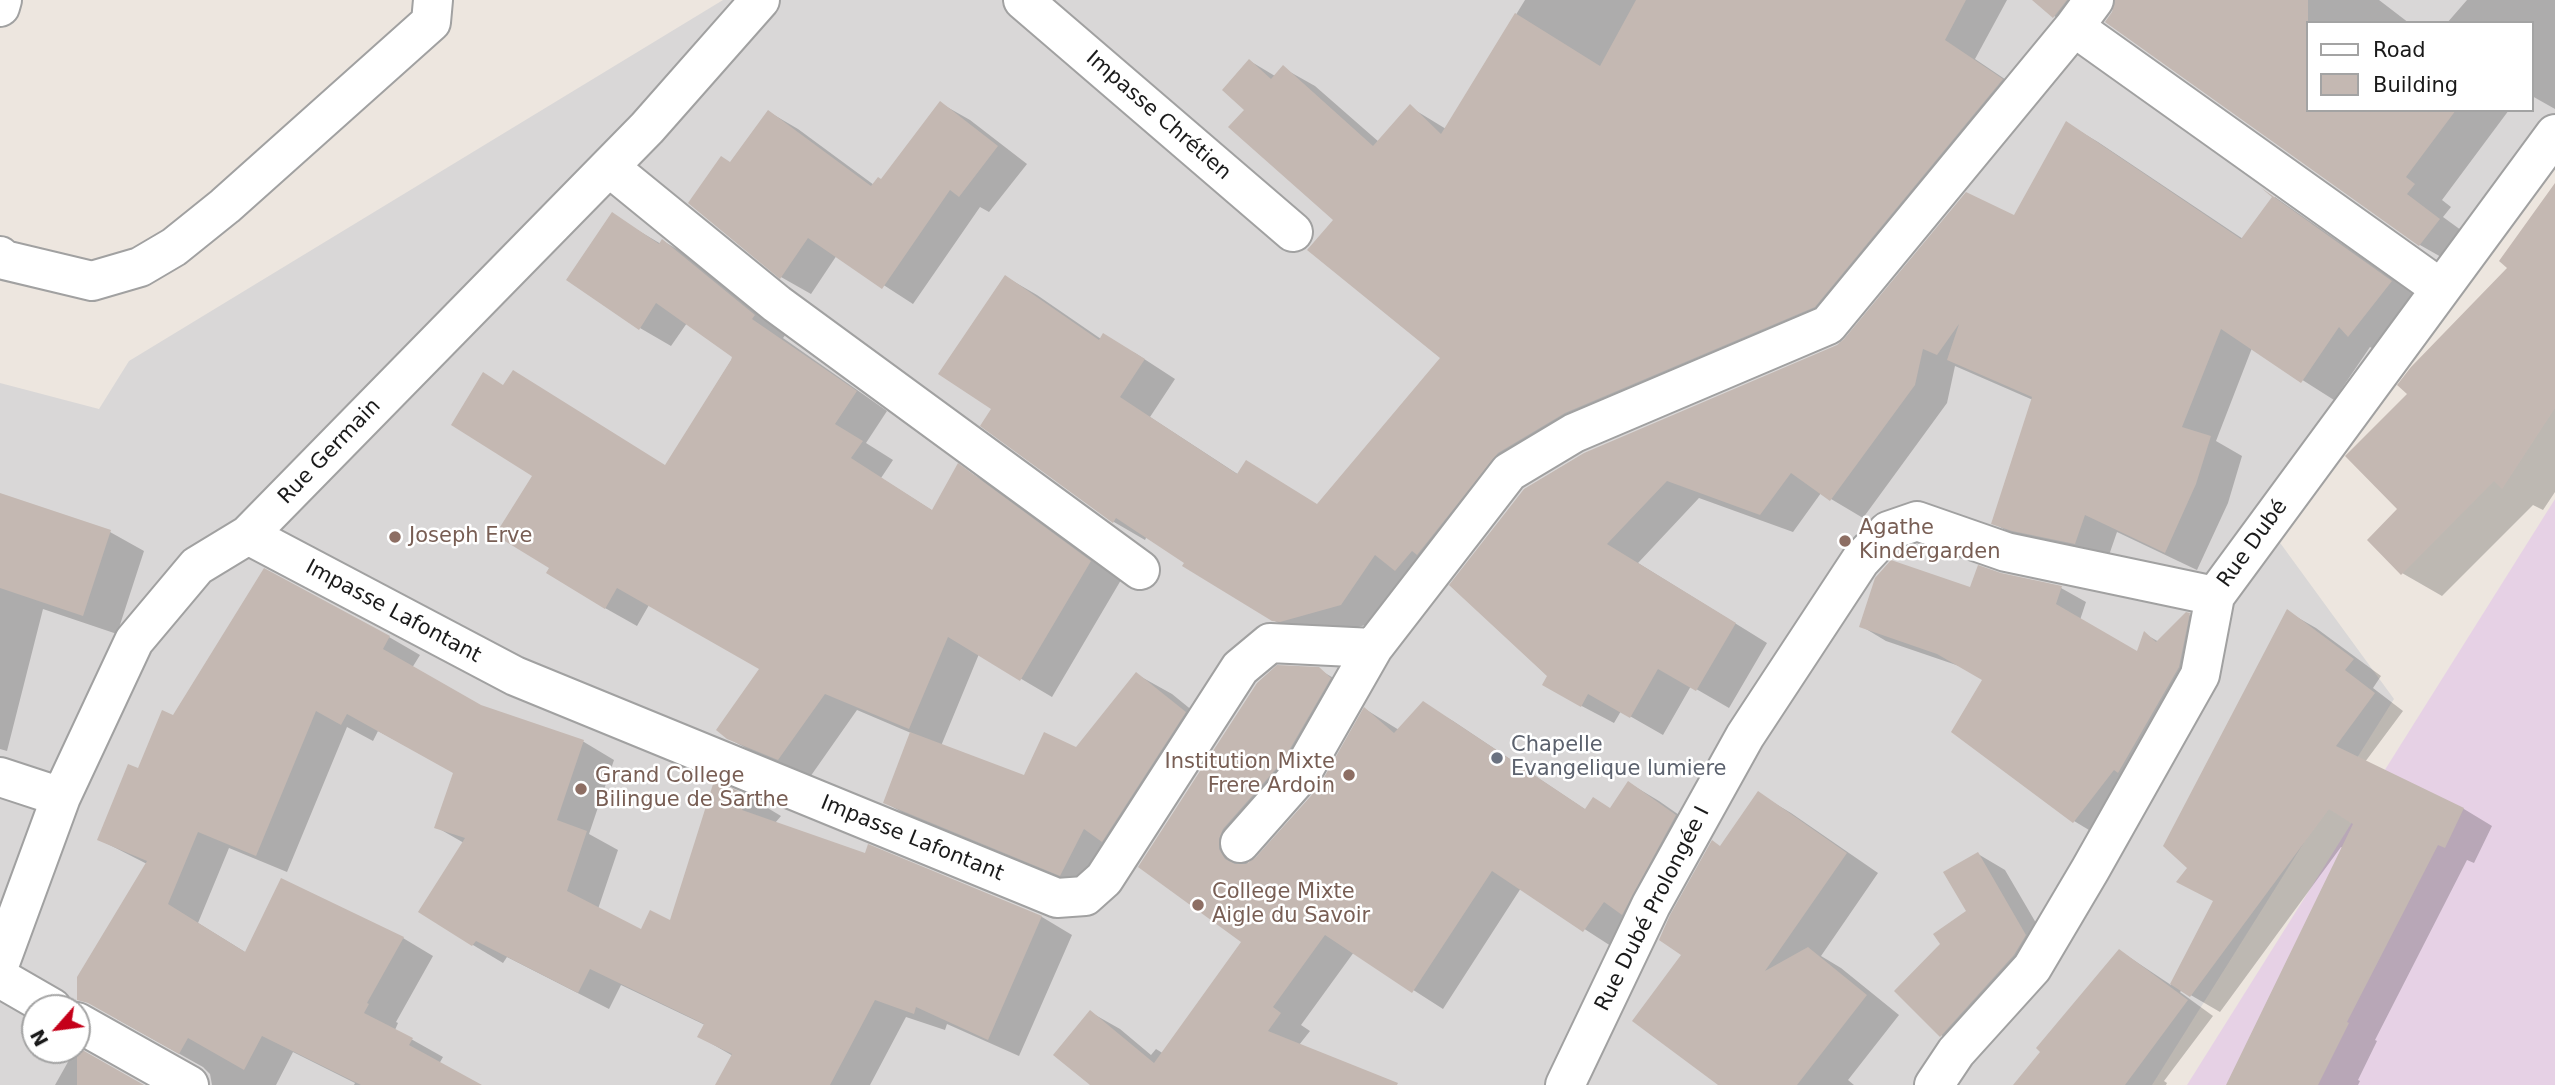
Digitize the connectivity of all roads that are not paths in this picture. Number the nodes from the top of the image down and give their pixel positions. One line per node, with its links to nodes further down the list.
1 (2, 0): 5 (street)
2 (433, 0): 10 (street)
3 (761, 0): 8 (street, Rue Germain)
4 (1023, 0): 9 (street, Impasse Chrétien)
5 (0, 8)
6 (2084, 14): 11 (street); 15 (street)
7 (2555, 134): 11 (street, Rue Dubé)
8 (609, 167): 12 (street, Rue Germain); 13 (street)
9 (1293, 232)
10 (0, 256)
11 (2440, 288): 14 (street, Rue Dubé)
12 (248, 535): 15 (street, Impasse Lafontant); 17 (street, Rue Germain)
13 (1140, 570)
14 (2215, 596): 24 (street, Rue Dubé Prolongée I); 25 (street, Rue Dubé)
15 (1373, 648): 18 (street)
16 (0, 777): 17 (street)
17 (61, 797): 19 (street, Rue Germain)
18 (1240, 843)
19 (0, 963)
20 (0, 978): 21 (street)
21 (28, 994)
22 (91, 1030): 23 (street)
23 (189, 1085)
24 (1564, 1085)
25 (1934, 1085)

